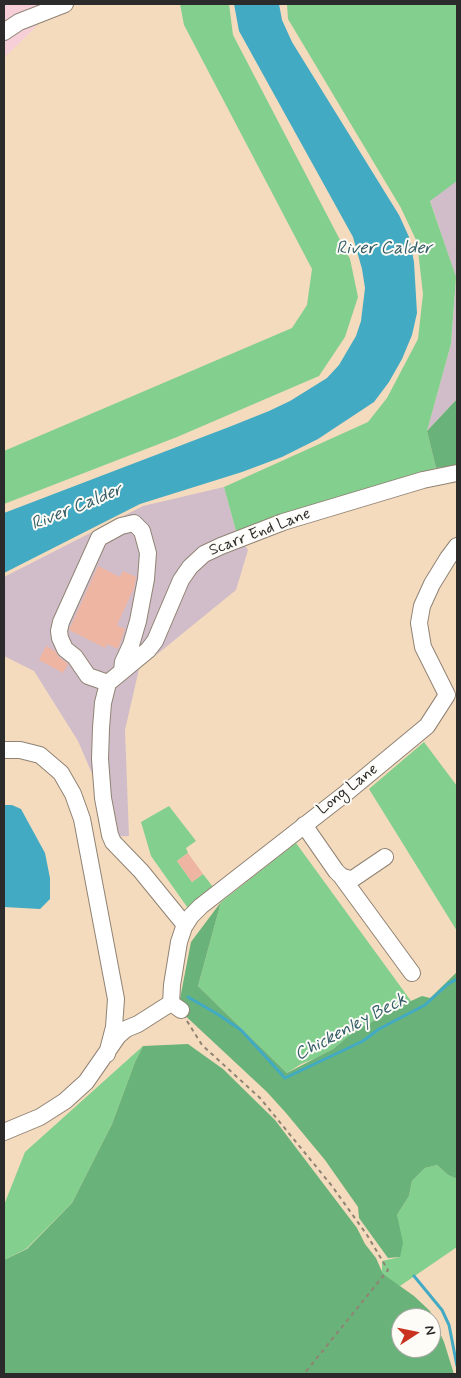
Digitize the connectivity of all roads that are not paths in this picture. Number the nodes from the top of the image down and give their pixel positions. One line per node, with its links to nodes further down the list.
1 (65, 4): 2 (street)
2 (4, 32)
3 (457, 473): 5 (street, Scarr End Lane)
4 (457, 546): 7 (street, Long Lane)
5 (122, 671): 6 (street, Scarr End Lane); 6 (street)
6 (108, 683): 12 (street)
7 (452, 694): 9 (street, Long Lane)
8 (4, 750): 14 (street)
9 (304, 825): 11 (street); 12 (street, Long Lane)
10 (385, 858): 11 (street)
11 (342, 876): 13 (street)
12 (185, 925): 14 (street, Long Lane)
13 (412, 973)
14 (106, 1054): 15 (street)
15 (4, 1132)

